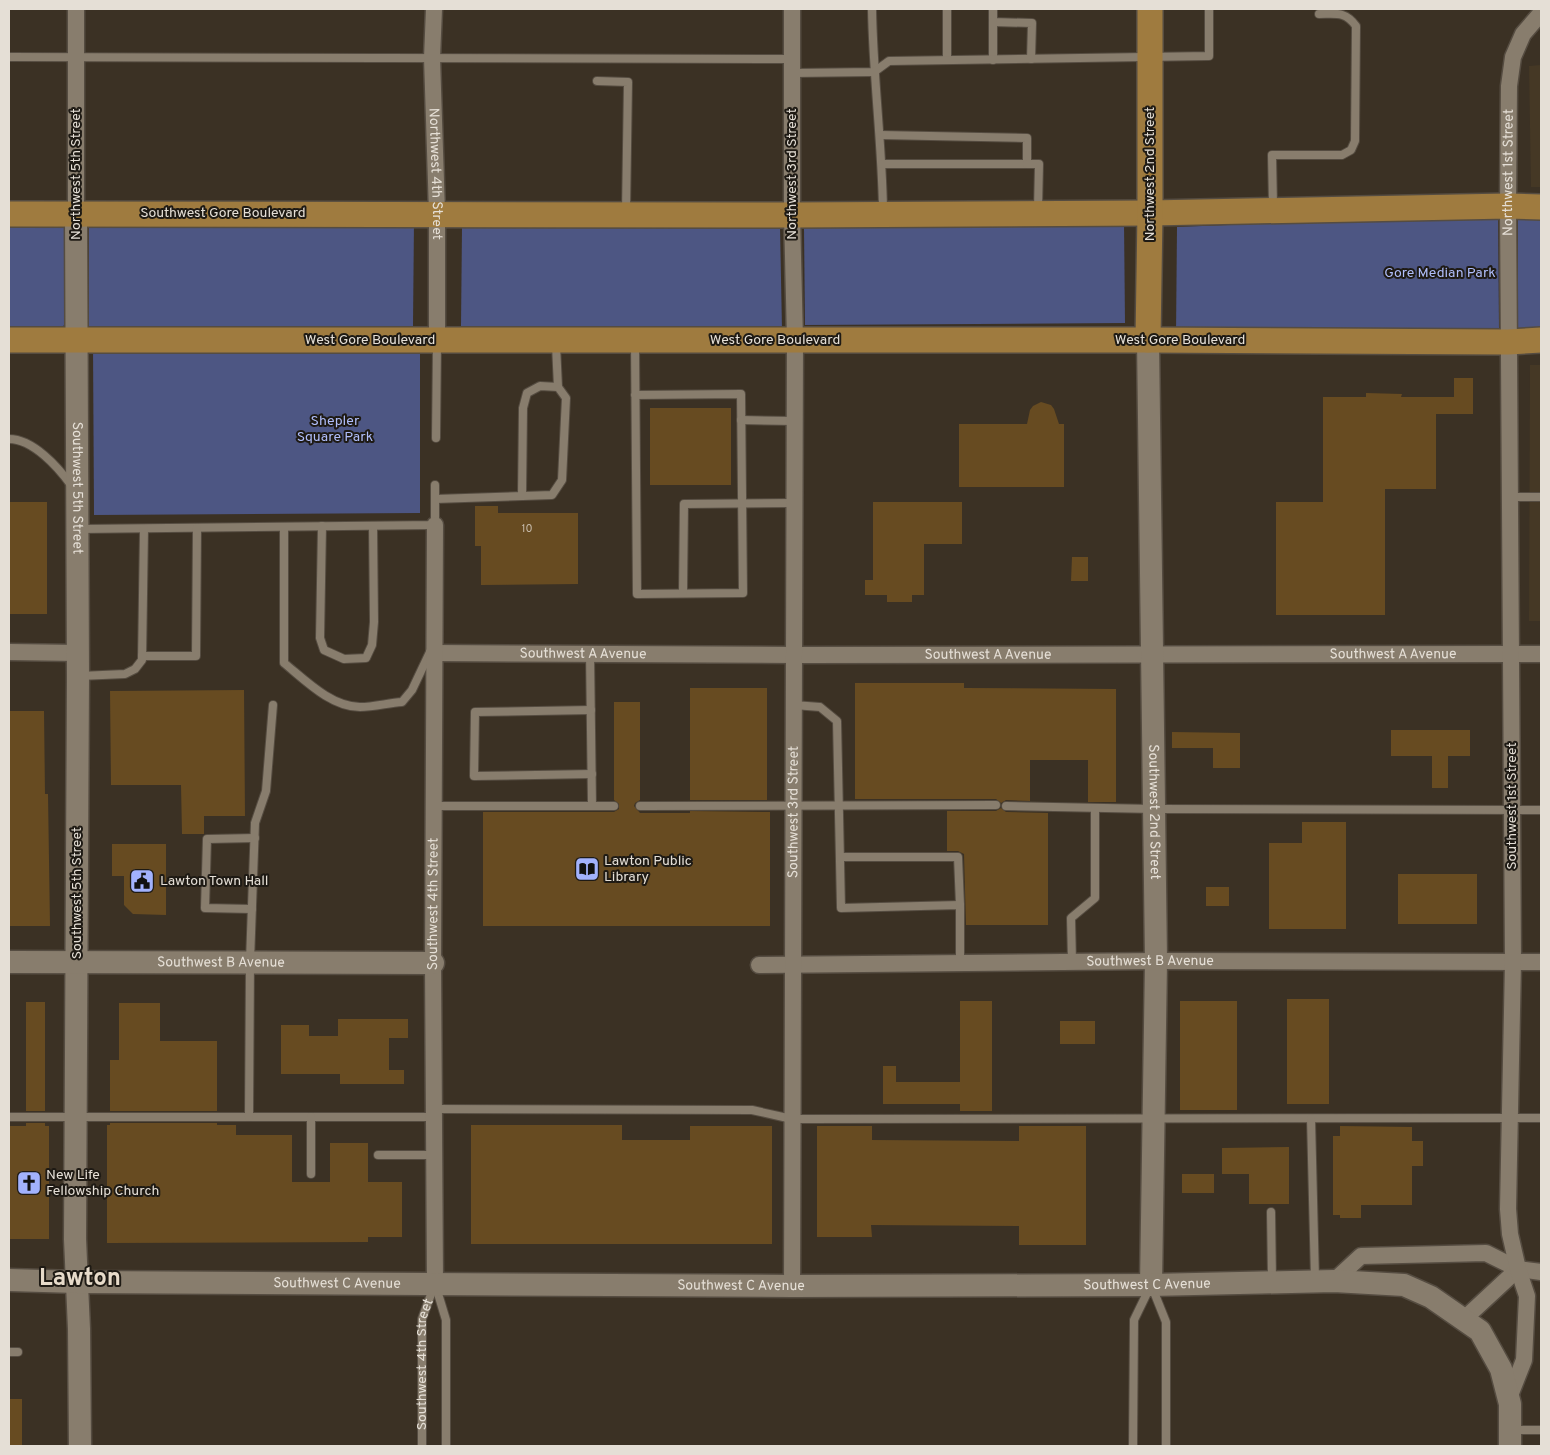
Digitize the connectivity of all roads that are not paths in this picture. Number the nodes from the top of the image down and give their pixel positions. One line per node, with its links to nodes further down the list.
1 (76, 9): 14 (street, Northwest 5th Street)
2 (434, 9): 15 (street, Northwest 4th Street)
3 (792, 9): 19 (street, Northwest 3rd Street)
4 (872, 9): 20 (lane)
5 (947, 9): 17 (lane)
6 (993, 9): 11 (lane)
7 (1150, 9): 12 (main road, Northwest 2nd Street)
8 (1209, 9): 12 (lane)
9 (1541, 13): 25 (street, Northwest 1st Street)
10 (1318, 14): 27 (lane)
11 (993, 22): 16 (lane); 18 (lane)
12 (1150, 56): 16 (lane); 29 (main road, Northwest 2nd Street)
13 (9, 57): 14 (lane)
14 (77, 58): 15 (lane); 31 (street, Northwest 5th Street)
15 (432, 58): 19 (lane); 28 (street, Northwest 4th Street)
16 (1031, 59): 18 (lane)
17 (947, 60): 18 (lane); 20 (lane)
18 (993, 60)
19 (792, 66): 20 (lane); 34 (street, Northwest 3rd Street)
20 (874, 72): 22 (lane)
21 (597, 82): 32 (lane)
22 (880, 134): 23 (lane); 24 (lane)
23 (882, 164): 24 (lane); 35 (lane)
24 (1027, 164): 33 (lane)
25 (1508, 206): 26 (main road); 27 (main road); 44 (street, Northwest 1st Street)
26 (1541, 207)
27 (1273, 211): 29 (main road)
28 (437, 213): 31 (main road, Southwest Gore Boulevard); 32 (main road); 38 (street, Northwest 4th Street)
29 (1150, 213): 33 (main road); 42 (main road, Northwest 2nd Street)
30 (9, 214): 31 (main road, Southwest Gore Boulevard)
31 (76, 214): 37 (street, Northwest 5th Street)
32 (626, 214): 34 (main road)
33 (1038, 214): 35 (main road)
34 (792, 215): 35 (main road); 41 (street, Northwest 3rd Street)
35 (883, 215)
36 (9, 340): 37 (main road, West Gore Boulevard)
37 (77, 340): 38 (main road, West Gore Boulevard); 52 (street, Southwest 5th Street)
38 (437, 340): 39 (main road, West Gore Boulevard); 49 (lane)
39 (556, 340): 40 (main road, West Gore Boulevard); 45 (lane)
40 (634, 340): 41 (main road, West Gore Boulevard); 46 (lane)
41 (796, 340): 42 (main road, West Gore Boulevard); 48 (street, Southwest 3rd Street)
42 (1148, 340): 44 (main road, West Gore Boulevard); 71 (street, Southwest 2nd Street)
43 (1541, 340): 44 (main road, West Gore Boulevard)
44 (1508, 342): 54 (street, Southwest 1st Street)
45 (558, 387): 53 (lane); 53 (lane)
46 (635, 395): 47 (lane); 66 (lane)
47 (741, 420): 48 (lane); 58 (lane)
48 (795, 421): 57 (street, Southwest 3rd Street)
49 (436, 438)
50 (9, 439): 52 (lane)
51 (435, 485): 56 (lane)
52 (77, 495): 65 (street, Southwest 5th Street)
53 (522, 496): 56 (lane)
54 (1510, 497): 55 (lane); 72 (street, Southwest 1st Street)
55 (1541, 497)
56 (435, 499): 59 (lane)
57 (795, 503): 58 (lane); 74 (street, Southwest 3rd Street)
58 (742, 504): 66 (lane); 66 (lane)
59 (435, 525): 61 (lane); 67 (street, Southwest 4th Street)
60 (322, 526): 61 (lane); 61 (lane); 62 (lane)
61 (373, 526)
62 (284, 527): 63 (lane); 67 (lane)
63 (197, 528): 64 (lane); 75 (lane)
64 (144, 529): 65 (lane); 75 (lane)
65 (77, 530): 69 (street, Southwest 5th Street)
66 (683, 593)
67 (434, 648): 70 (street, Southwest A Avenue); 83 (street, Southwest 4th Street)
68 (9, 652): 69 (street)
69 (78, 653): 76 (street, Southwest 5th Street)
70 (590, 654): 74 (street, Southwest A Avenue); 79 (lane)
71 (1151, 654): 72 (street, Southwest A Avenue); 74 (street, Southwest A Avenue); 90 (street, Southwest 2nd Street)
72 (1511, 654): 73 (street, Southwest A Avenue); 91 (street, Southwest 1st Street)
73 (1541, 654)
74 (794, 655): 78 (street, Southwest 3rd Street)
75 (142, 656): 76 (lane)
76 (78, 676): 100 (street, Southwest 5th Street)
77 (273, 705): 93 (lane)
78 (794, 705): 81 (lane); 87 (street, Southwest 3rd Street)
79 (591, 710): 80 (lane); 80 (lane)
80 (592, 774): 84 (lane)
81 (838, 804): 82 (lane); 87 (lane); 94 (lane)
82 (996, 805)
83 (434, 806): 84 (lane); 104 (street, Southwest 4th Street)
84 (592, 806): 85 (lane)
85 (614, 806)
86 (640, 806): 87 (lane)
87 (793, 806): 106 (street, Southwest 3rd Street)
88 (1006, 806): 89 (lane)
89 (1095, 809): 90 (lane); 101 (lane)
90 (1155, 809): 91 (lane); 98 (street, Southwest 2nd Street)
91 (1512, 810): 92 (lane); 102 (street, Southwest 1st Street)
92 (1541, 810)
93 (255, 838): 96 (lane); 96 (lane)
94 (840, 857): 95 (lane); 95 (lane)
95 (960, 905): 105 (lane)
96 (252, 909): 97 (lane)
97 (250, 961): 100 (street, Southwest B Avenue); 104 (street, Southwest B Avenue); 111 (lane)
98 (1156, 961): 101 (street, Southwest B Avenue); 102 (street, Southwest B Avenue); 116 (street, Southwest 2nd Street)
99 (9, 962): 100 (street, Southwest B Avenue)
100 (77, 962): 110 (street, Southwest 5th Street)
101 (1072, 962): 105 (street, Southwest B Avenue)
102 (1513, 962): 103 (street, Southwest B Avenue); 114 (street, Southwest 1st Street)
103 (1541, 962)
104 (433, 963): 108 (street, Southwest 4th Street)
105 (960, 963): 106 (street, Southwest B Avenue)
106 (793, 964): 107 (street, Southwest B Avenue); 113 (street, Southwest 3rd Street)
107 (759, 965)
108 (434, 1113): 112 (lane); 113 (lane); 119 (street, Southwest 4th Street)
109 (9, 1117): 110 (lane)
110 (76, 1117): 111 (lane); 126 (street, Southwest 5th Street)
111 (249, 1117): 112 (lane)
112 (311, 1117): 120 (lane)
113 (792, 1118): 116 (lane); 130 (street, Southwest 3rd Street)
114 (1510, 1118): 115 (lane); 117 (lane); 122 (street, Southwest 1st Street)
115 (1541, 1118)
116 (1154, 1119): 117 (lane); 129 (street, Southwest 2nd Street)
117 (1311, 1119): 125 (lane)
118 (378, 1155): 119 (lane)
119 (434, 1155): 128 (street, Southwest 4th Street)
120 (311, 1174)
121 (1271, 1212): 127 (lane)
122 (1518, 1268): 123 (street); 125 (street); 131 (street); 134 (street, Southwest 1st Street)
123 (1541, 1272)
124 (9, 1280): 126 (street, Southwest C Avenue)
125 (1324, 1281): 127 (street, Southwest C Avenue); 131 (street, Southwest C Avenue)
126 (77, 1282): 128 (street, Southwest C Avenue); 137 (street, Southwest 5th Street)
127 (1272, 1283): 129 (street, Southwest C Avenue)
128 (435, 1284): 130 (street, Southwest C Avenue); 138 (lane, Southwest 4th Street); 139 (lane, Southwest 4th Street)
129 (1151, 1285): 130 (street, Southwest C Avenue); 140 (lane); 141 (lane)
130 (792, 1286)
131 (1463, 1320): 134 (street)
132 (9, 1352): 133 (lane)
133 (18, 1352)
134 (1509, 1398): 136 (street)
135 (1541, 1430): 136 (lane)
136 (1510, 1438)
137 (80, 1446)
138 (422, 1446)
139 (446, 1446)
140 (1133, 1446)
141 (1166, 1446)

